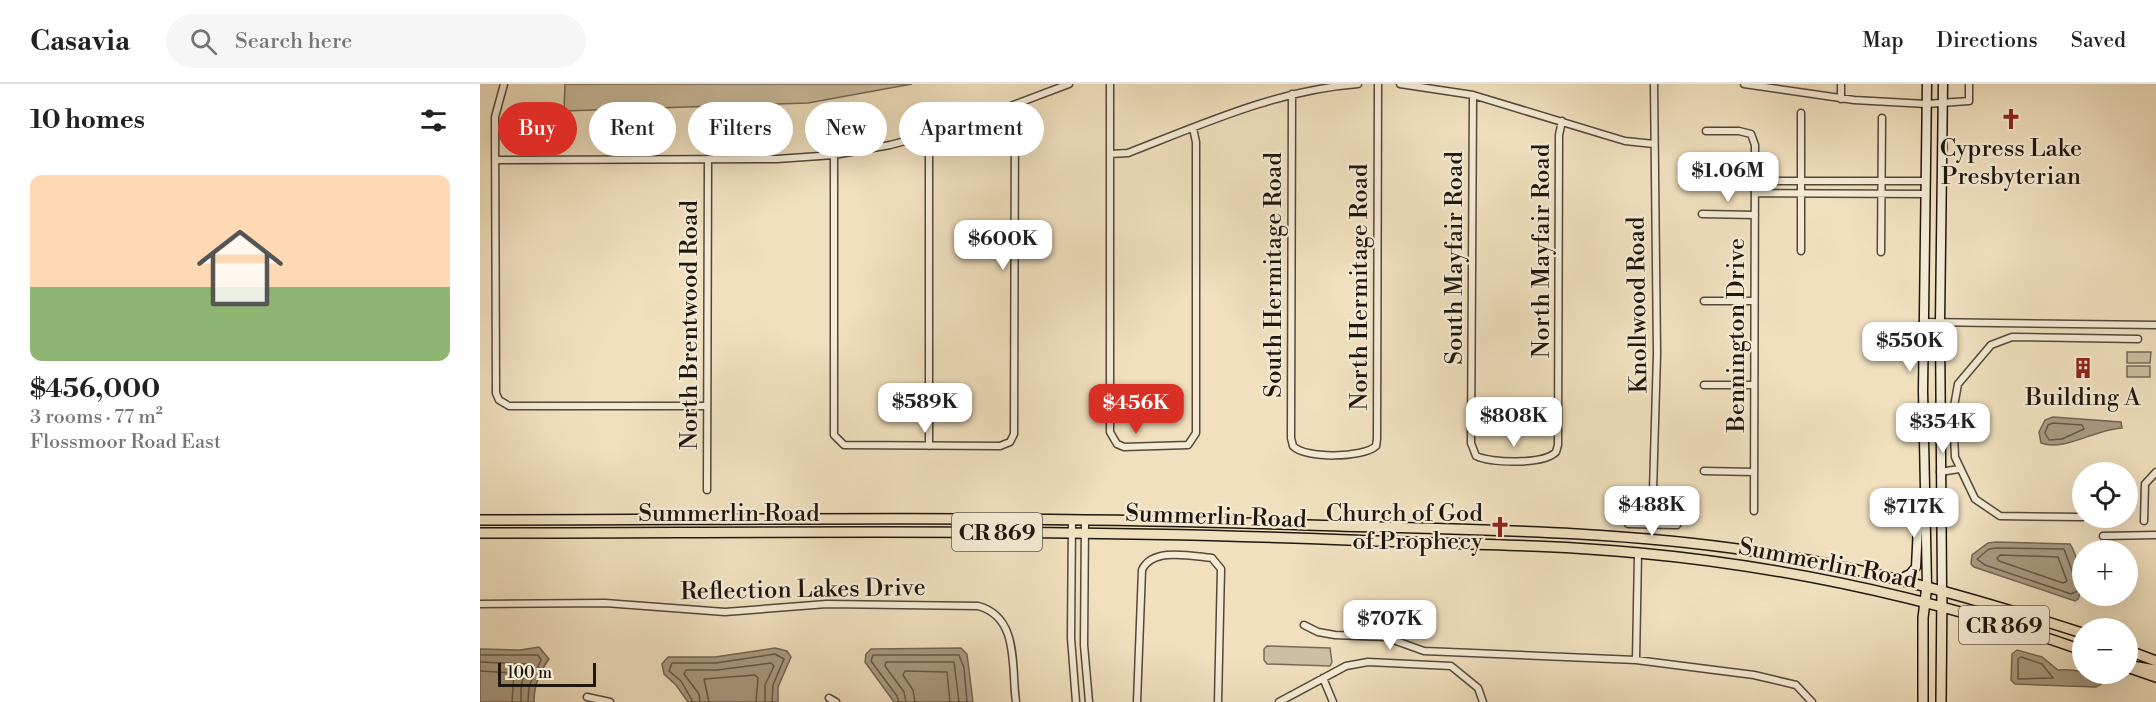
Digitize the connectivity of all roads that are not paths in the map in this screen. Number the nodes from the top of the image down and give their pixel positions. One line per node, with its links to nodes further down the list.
1 (504, 84): 30 (street)
2 (1069, 84): 17 (street)
3 (1110, 84): 25 (street)
4 (1358, 84): 13 (street)
5 (1378, 84): 56 (street, North Hermitage Road)
6 (1400, 84): 14 (street)
7 (1654, 84): 24 (street, Knollwood Road)
8 (1744, 84): 15 (street)
9 (1841, 84): 15 (street)
10 (1927, 84): 18 (main road)
11 (1942, 84): 16 (main road)
12 (1969, 84): 16 (street)
13 (1292, 94): 22 (street); 56 (street, South Hermitage Road)
14 (1473, 95): 21 (street); 57 (street, South Mayfair Road)
15 (1841, 99): 18 (street)
16 (1942, 101): 18 (street); 47 (main road)
17 (1023, 102)
18 (1926, 104): 34 (main road)
19 (1801, 113): 33 (street)
20 (1881, 118): 35 (street)
21 (1563, 121): 24 (street); 57 (street, North Mayfair Road)
22 (1193, 128): 25 (street); 25 (street)
23 (1706, 131): 32 (street, Bennington Drive)
24 (1654, 144): 72 (street, Knollwood Road)
25 (1110, 154)
26 (820, 156): 31 (street)
27 (834, 156): 55 (street)
28 (929, 156): 55 (street)
29 (1015, 156): 55 (street)
30 (496, 160): 31 (street); 54 (street)
31 (708, 160): 54 (street, North Brentwood Road)
32 (1755, 181): 33 (street); 36 (street, Bennington Drive)
33 (1801, 181): 35 (street); 37 (street)
34 (1925, 181): 35 (street); 39 (main road)
35 (1882, 182): 38 (street)
36 (1755, 193): 37 (street); 41 (street, Bennington Drive)
37 (1801, 193): 38 (street); 42 (street)
38 (1882, 194): 39 (street); 43 (street)
39 (1925, 194): 46 (main road)
40 (1702, 214): 41 (street)
41 (1755, 215): 45 (street, Bennington Drive)
42 (1801, 251)
43 (1881, 252)
44 (1704, 301): 45 (street)
45 (1754, 301): 52 (street, Bennington Drive)
46 (1923, 322): 47 (street); 64 (main road)
47 (1940, 323): 48 (street); 61 (main road)
48 (2072, 324): 49 (street); 50 (street)
49 (2156, 325)
50 (2072, 338): 51 (street); 58 (street)
51 (2138, 339)
52 (1754, 385): 53 (street); 60 (street, Bennington Drive)
53 (1704, 386)
54 (707, 406): 63 (street, North Brentwood Road)
55 (929, 446)
56 (1301, 452)
57 (1556, 452)
58 (1959, 469): 61 (street); 66 (street)
59 (1704, 471): 60 (street)
60 (1754, 472): 65 (street, Bennington Drive)
61 (1940, 472): 82 (main road)
62 (2156, 472): 70 (street)
63 (707, 490)
64 (1926, 493): 80 (main road); 81 (main road)
65 (1754, 511)
66 (2072, 516)
67 (1072, 519): 68 (main road, Summerlin Road / CR 869); 69 (main road, Summerlin Road / CR 869); 74 (street)
68 (1085, 519): 75 (street); 80 (main road, Summerlin Road / CR 869)
69 (480, 520)
70 (2144, 521)
71 (1628, 524): 72 (street)
72 (1652, 525): 73 (street)
73 (1677, 525)
74 (1072, 532): 75 (main road, Summerlin Road / CR 869); 76 (main road, Summerlin Road / CR 869); 100 (street)
75 (1085, 532): 79 (main road, Summerlin Road / CR 869); 101 (street)
76 (480, 533)
77 (2103, 536): 78 (street)
78 (2156, 536)
79 (1638, 553): 83 (main road, Summerlin Road / CR 869); 90 (street)
80 (1900, 579): 81 (main road, Summerlin Road / CR 869)
81 (1927, 585): 82 (main road, Summerlin Road / CR 869); 83 (main road)
82 (1942, 589): 85 (main road); 87 (main road, Summerlin Road / CR 869)
83 (1925, 602): 85 (main road, Summerlin Road / CR 869); 108 (main road)
84 (480, 604): 99 (street, Reflection Lakes Drive)
85 (1942, 606): 88 (main road, Summerlin Road / CR 869); 109 (main road)
86 (1304, 625): 90 (street)
87 (2072, 630)
88 (2072, 647)
89 (2138, 654): 91 (main road)
90 (1636, 660): 107 (street)
91 (2156, 661)
92 (2138, 668): 94 (main road)
93 (2138, 670): 95 (main road)
94 (2156, 670)
95 (2156, 677)
96 (1323, 678): 104 (street); 105 (street); 106 (street)
97 (587, 697): 98 (street)
98 (610, 702)
99 (1016, 702)
100 (1076, 702)
101 (1089, 702)
102 (1137, 702): 103 (street)
103 (1218, 702)
104 (1279, 702)
105 (1333, 702)
106 (1483, 702)
107 (1812, 702)
108 (1923, 702)
109 (1941, 702)

